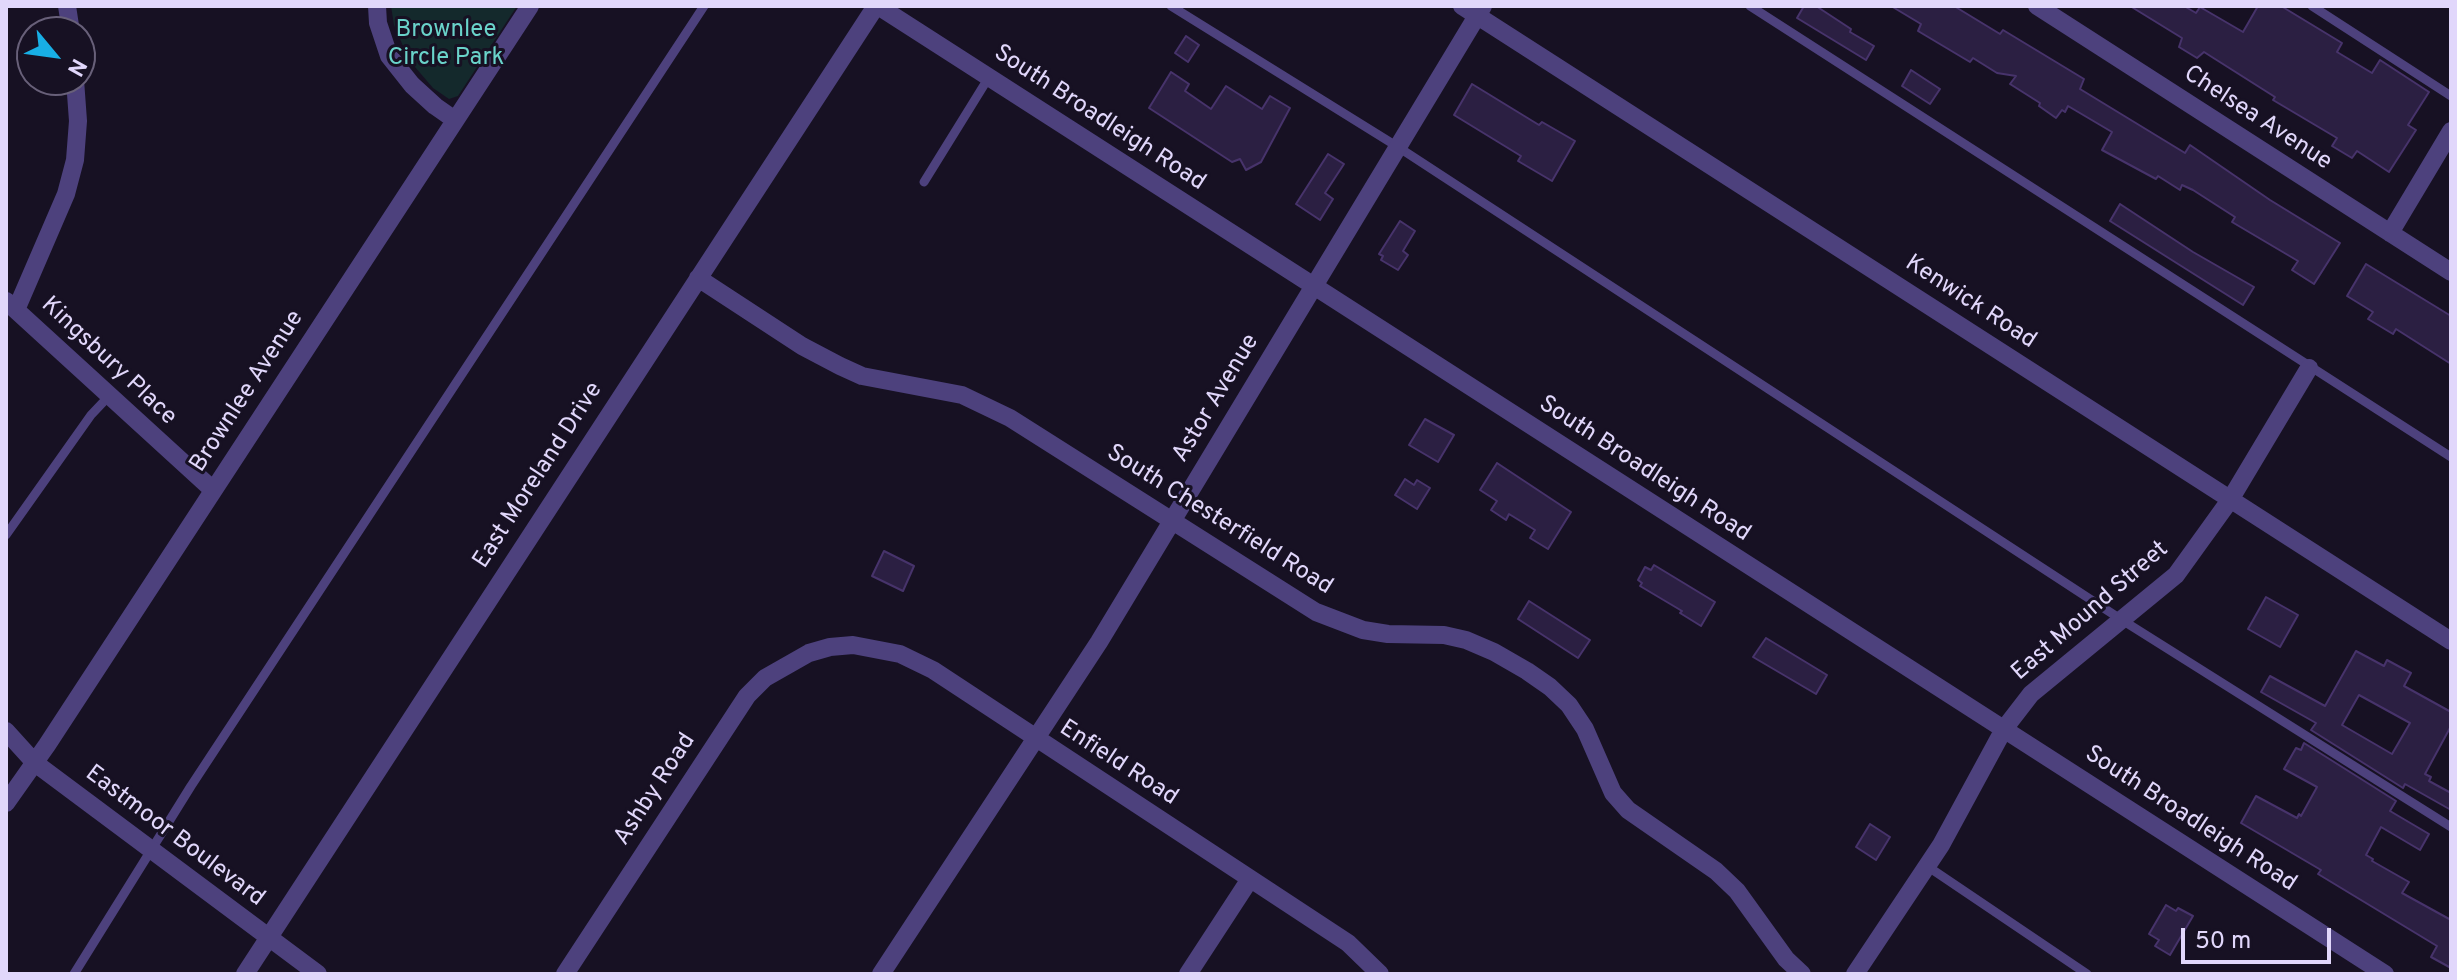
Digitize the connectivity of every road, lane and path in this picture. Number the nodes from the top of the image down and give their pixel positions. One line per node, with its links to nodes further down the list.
1 (377, 6): 13 (street)
2 (530, 6): 13 (street, Brownlee Avenue)
3 (704, 6): 38 (lane)
4 (877, 6): 10 (street, South Broadleigh Road); 19 (street, East Moreland Drive)
5 (1171, 6): 15 (lane)
6 (1750, 6): 22 (lane)
7 (2037, 6): 17 (street, Chelsea Avenue)
8 (2312, 6): 12 (lane)
9 (1474, 9): 15 (street, Astor Avenue); 26 (street, Kenwick Road)
10 (989, 77): 16 (lane); 20 (street, South Broadleigh Road)
11 (76, 96): 21 (street)
12 (2451, 96)
13 (455, 120): 25 (street, Brownlee Avenue)
14 (2451, 131): 17 (street)
15 (1398, 147): 20 (street, Astor Avenue); 29 (lane)
16 (924, 182)
17 (2390, 233): 18 (street, Chelsea Avenue)
18 (2451, 272)
19 (698, 278): 27 (street, South Chesterfield Road); 41 (street, East Moreland Drive)
20 (1313, 287): 27 (street, Astor Avenue); 32 (street, South Broadleigh Road)
21 (11, 306): 23 (street, Kingsbury Place)
22 (2309, 368): 24 (lane); 26 (street, East Mound Street)
23 (109, 396): 25 (street, Kingsbury Place); 28 (lane)
24 (2451, 457)
25 (213, 490): 35 (street, Brownlee Avenue)
26 (2230, 500): 29 (street, East Mound Street); 30 (street, Kenwick Road)
27 (1172, 520): 34 (street, Astor Avenue); 49 (street, South Chesterfield Road)
28 (6, 535)
29 (2122, 620): 32 (street, East Mound Street); 37 (lane)
30 (2451, 641)
31 (809, 653): 34 (street, Enfield Road); 45 (street, Ashby Road)
32 (2004, 729): 39 (street, East Mound Street); 52 (street, South Broadleigh Road)
33 (6, 731): 35 (street, Eastmoor Boulevard)
34 (1035, 738): 40 (street, Enfield Road); 46 (street, Astor Avenue)
35 (35, 763): 36 (street, Brownlee Avenue); 38 (street, Eastmoor Boulevard)
36 (6, 803)
37 (2451, 827)
38 (152, 850): 41 (street, Eastmoor Boulevard); 42 (lane)
39 (1927, 866): 50 (street, East Mound Street); 51 (lane)
40 (1250, 879): 47 (street); 48 (street, Enfield Road)
41 (268, 937): 43 (street, East Moreland Drive); 44 (street, Eastmoor Boulevard)
42 (74, 974)
43 (245, 974)
44 (318, 974)
45 (565, 974)
46 (881, 974)
47 (1188, 974)
48 (1380, 974)
49 (1802, 974)
50 (1855, 974)
51 (2087, 974)
52 (2385, 974)

